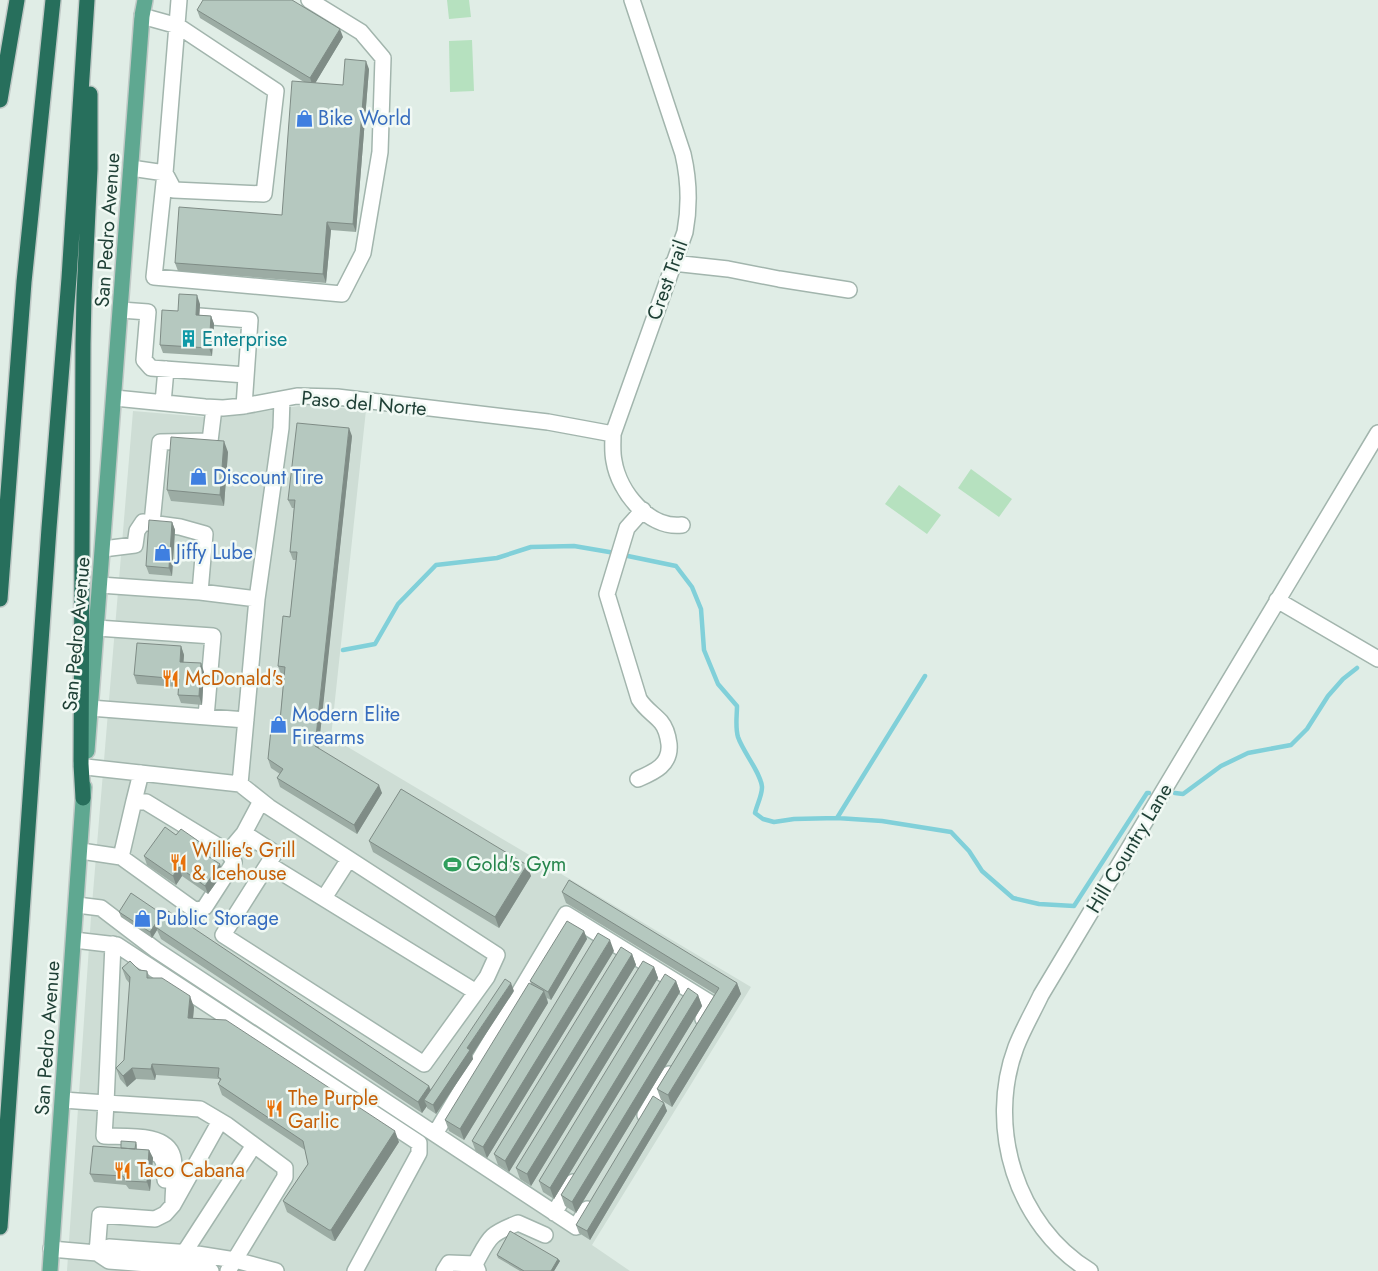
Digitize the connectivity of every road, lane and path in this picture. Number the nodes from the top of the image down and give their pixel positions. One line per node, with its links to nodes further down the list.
1 (17, 0): 10 (highway)
2 (52, 0): 34 (highway)
3 (88, 0): 42 (highway); 79 (highway)
4 (145, 0): 8 (main road, San Pedro Avenue)
5 (180, 0): 9 (street)
6 (309, 0): 12 (street)
7 (632, 0): 13 (street, Crest Trail)
8 (142, 16): 9 (street); 11 (main road, San Pedro Avenue)
9 (178, 26): 12 (street); 12 (street)
10 (0, 100)
11 (131, 168): 12 (street); 15 (main road, San Pedro Avenue)
12 (165, 173)
13 (673, 263): 14 (street); 27 (street, Crest Trail)
14 (849, 290)
15 (121, 310): 16 (street); 21 (main road, San Pedro Avenue)
16 (148, 312): 17 (street); 19 (street)
17 (164, 314)
18 (199, 316): 20 (street)
19 (166, 369): 20 (street); 23 (street)
20 (246, 375): 24 (street)
21 (115, 398): 23 (street, Paso del Norte); 31 (main road, San Pedro Avenue)
22 (282, 399): 24 (street, Paso del Norte); 27 (street, Paso del Norte); 35 (street)
23 (163, 403): 25 (street, Paso del Norte)
24 (244, 406): 25 (street, Paso del Norte)
25 (214, 408): 29 (street)
26 (1378, 433): 36 (street, Hill Country Lane)
27 (613, 434): 28 (street, Crest Trail)
28 (642, 510): 30 (street, Crest Trail); 44 (street)
29 (152, 523): 31 (street); 33 (street)
30 (682, 525)
31 (103, 549): 32 (main road, San Pedro Avenue)
32 (100, 585): 33 (street); 37 (main road, San Pedro Avenue)
33 (200, 592): 35 (street)
34 (0, 599)
35 (257, 599): 41 (street)
36 (1277, 600): 38 (street); 92 (street, Hill Country Lane)
37 (97, 628): 39 (main road, San Pedro Avenue); 40 (street)
38 (1378, 659)
39 (90, 708): 40 (street); 42 (main road, San Pedro Avenue)
40 (206, 717): 41 (street)
41 (246, 720): 45 (street)
42 (83, 765): 43 (street); 46 (highway)
43 (141, 773): 45 (street); 47 (street)
44 (638, 778)
45 (240, 784): 48 (street)
46 (83, 798): 50 (main road, San Pedro Avenue)
47 (134, 801): 51 (street); 52 (street)
48 (261, 801): 49 (street); 53 (street)
49 (244, 833): 51 (street); 54 (street)
50 (81, 851): 52 (street); 56 (main road, San Pedro Avenue)
51 (231, 857): 52 (street)
52 (121, 858)
53 (349, 859): 55 (street); 61 (street)
54 (268, 864): 55 (street); 61 (street)
55 (324, 898): 61 (street)
56 (77, 905): 57 (main road, San Pedro Avenue); 70 (street)
57 (74, 940): 58 (street); 66 (main road, San Pedro Avenue)
58 (113, 944): 67 (street); 90 (street)
59 (666, 975): 60 (street); 62 (street); 70 (street)
60 (690, 990): 63 (street); 64 (street)
61 (476, 992)
62 (656, 992)
63 (680, 1006)
64 (697, 1029)
65 (677, 1062): 69 (street)
66 (63, 1100): 67 (street); 81 (main road, San Pedro Avenue)
67 (106, 1103): 68 (street); 71 (street)
68 (220, 1121): 72 (street); 77 (street)
69 (636, 1128)
70 (435, 1134): 76 (street)
71 (104, 1136): 77 (street); 77 (street)
72 (254, 1145): 83 (street); 84 (street)
73 (579, 1172): 78 (street)
74 (542, 1182): 76 (street)
75 (596, 1194): 78 (street)
76 (533, 1199): 78 (street)
77 (169, 1210): 82 (street)
78 (554, 1213)
79 (0, 1227)
80 (545, 1235): 85 (street)
81 (51, 1249): 82 (street); 88 (main road, San Pedro Avenue)
82 (97, 1253): 83 (street); 86 (street)
83 (184, 1253): 84 (street)
84 (231, 1266): 89 (street)
85 (476, 1267): 91 (street)
86 (154, 1268): 87 (street)
87 (203, 1270)
88 (50, 1271)
89 (276, 1271)
90 (355, 1271)
91 (444, 1271)
92 (1090, 1271)

